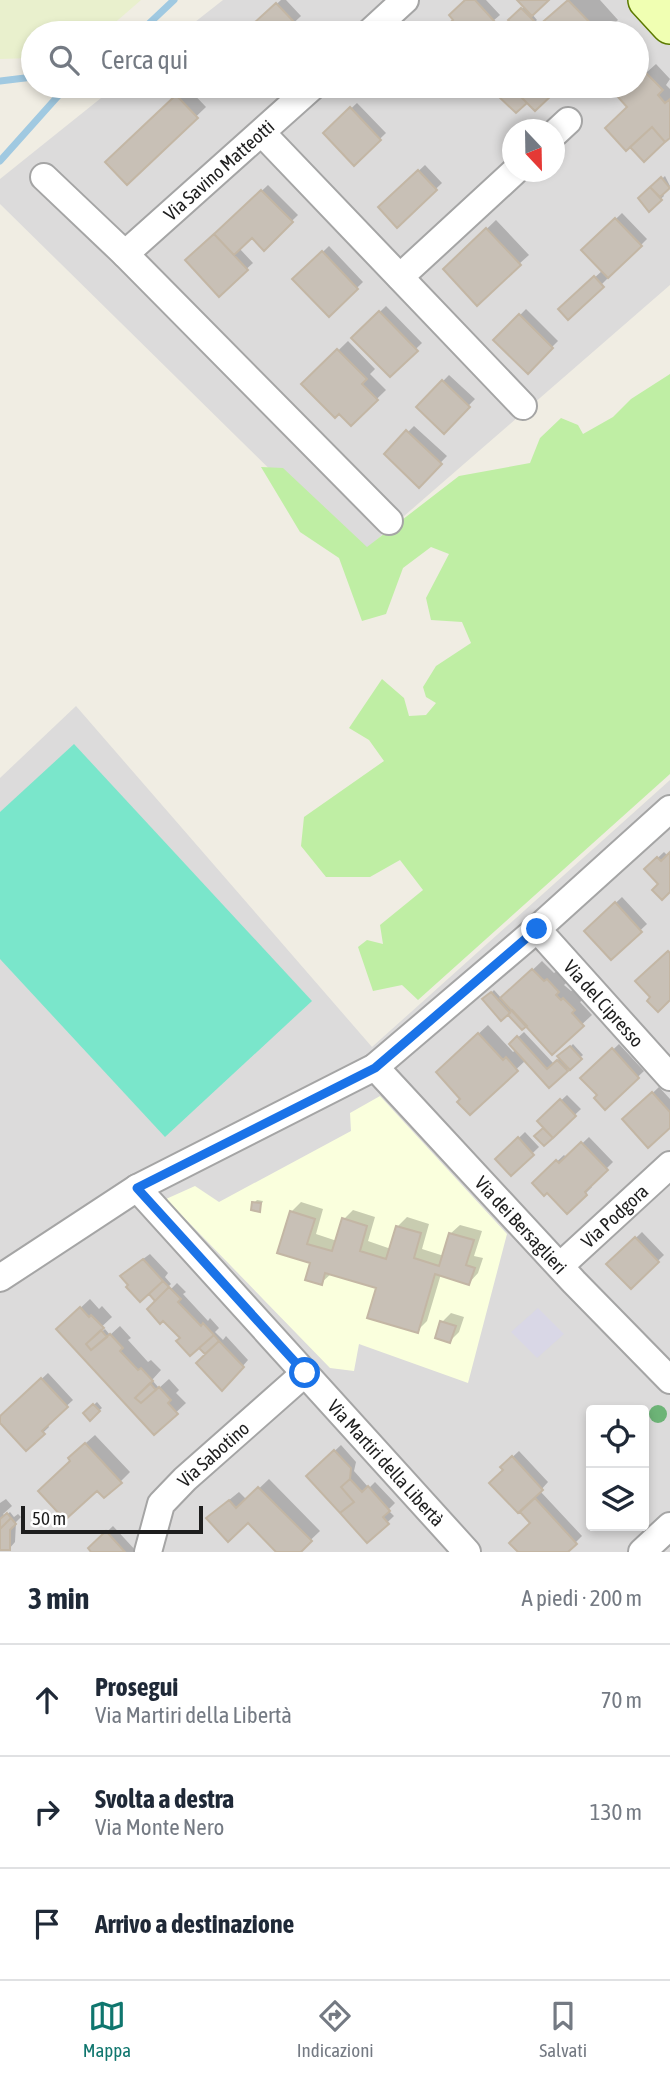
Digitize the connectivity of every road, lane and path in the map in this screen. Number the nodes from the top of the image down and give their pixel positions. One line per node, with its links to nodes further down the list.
1 (405, 0): 3 (street)
2 (647, 0): 4 (street)
3 (382, 21)
4 (670, 25)
5 (300, 98): 6 (street, Via Savino Matteotti)
6 (262, 133): 9 (street, Via Savino Matteotti); 10 (street)
7 (44, 177): 9 (street)
8 (503, 182): 10 (street)
9 (125, 254): 12 (street)
10 (400, 277): 11 (street)
11 (523, 406)
12 (389, 521)
13 (670, 809): 14 (street)
14 (537, 929): 15 (street); 16 (street, Via del Cipresso)
15 (375, 1068): 18 (street); 19 (street, Via dei Bersaglieri)
16 (670, 1077)
17 (670, 1165): 19 (street, Via Podgora)
18 (137, 1188): 20 (street); 21 (street, Via Martiri della Libertà)
19 (560, 1266): 22 (street, Via dei Bersaglieri)
20 (0, 1278)
21 (305, 1373): 24 (street, Via Sabotino); 25 (street, Via Martiri della Libertà)
22 (670, 1380)
23 (670, 1526): 26 (street)
24 (148, 1552)
25 (467, 1552)
26 (642, 1552)

